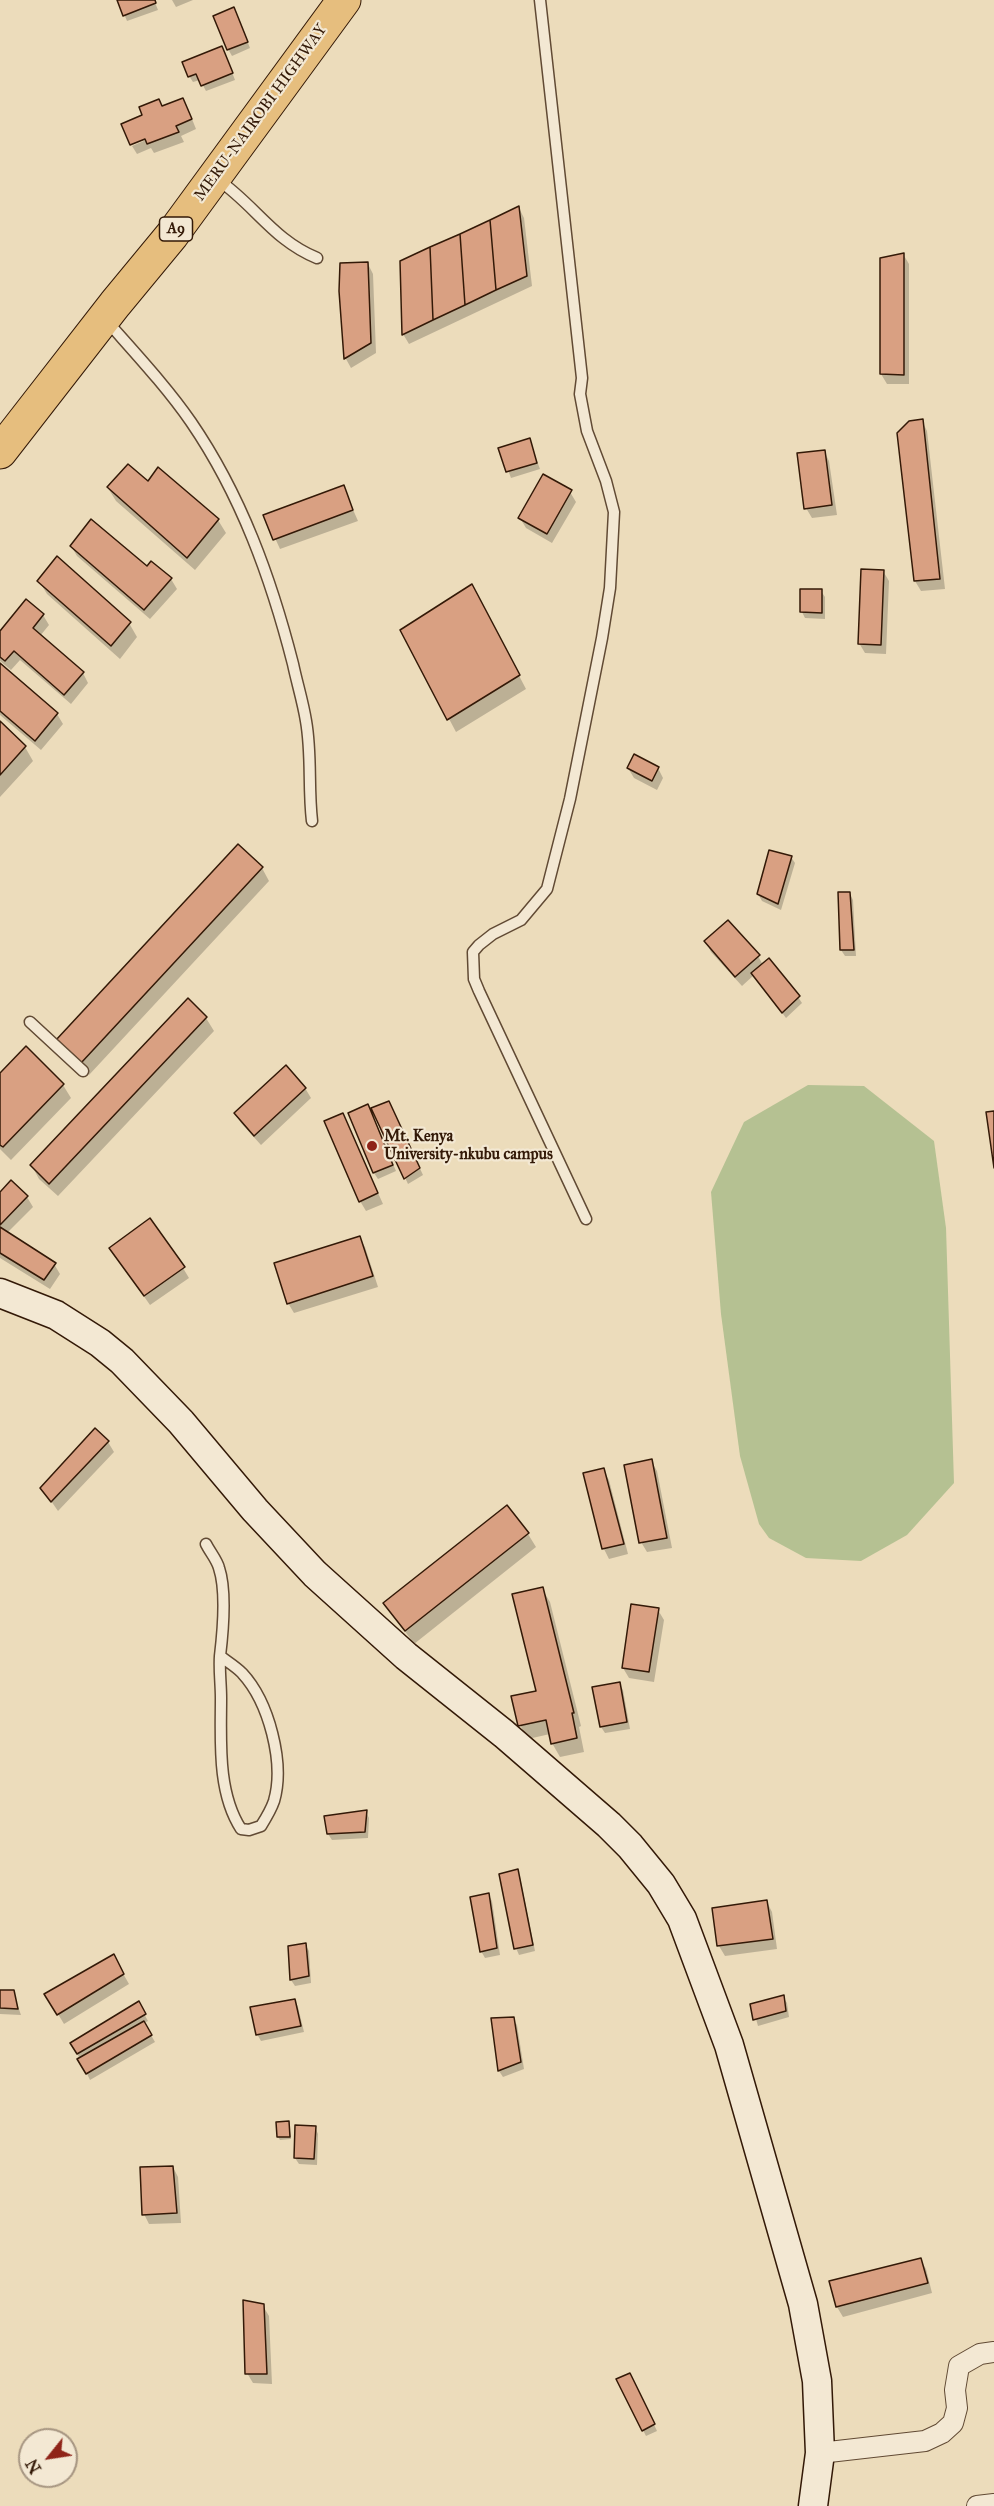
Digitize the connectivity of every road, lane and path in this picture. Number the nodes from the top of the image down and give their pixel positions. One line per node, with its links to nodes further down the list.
1 (344, 0): 3 (highway, MERU-NAIROBI HIGHWAY / A9)
2 (540, 0): 10 (lane)
3 (214, 177): 4 (lane); 5 (highway, MERU-NAIROBI HIGHWAY / A9)
4 (317, 258)
5 (104, 318): 6 (highway, MERU-NAIROBI HIGHWAY / A9); 7 (lane)
6 (0, 452)
7 (312, 821)
8 (30, 1022): 9 (lane)
9 (83, 1071)
10 (586, 1219)
11 (0, 1293): 15 (street)
12 (206, 1544): 13 (lane)
13 (220, 1656): 13 (lane)
14 (994, 2352): 15 (street)
15 (820, 2453): 17 (street)
16 (994, 2504): 18 (street)
17 (813, 2506)
18 (977, 2506)

